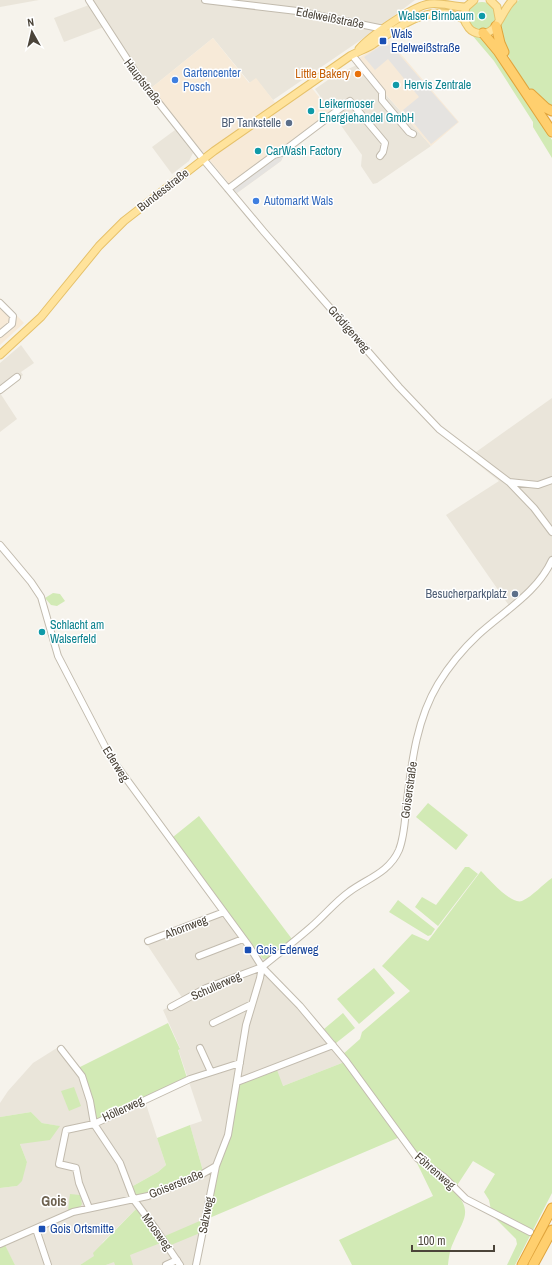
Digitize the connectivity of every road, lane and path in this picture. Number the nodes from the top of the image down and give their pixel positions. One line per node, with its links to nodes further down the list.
1 (89, 0): 15 (street, Hauptstraße)
2 (205, 0): 8 (street, Edelweißstraße)
3 (492, 0): 7 (main road)
4 (513, 0): 7 (main road)
5 (471, 2): 6 (main road, Bundesstraße); 8 (main road, Bundesstraße)
6 (465, 20): 9 (main road, Bundesstraße); 10 (main road, Bundesstraße)
7 (498, 22): 9 (main road); 11 (highway)
8 (384, 29): 10 (main road, Bundesstraße)
9 (483, 33): 12 (highway)
10 (355, 53): 13 (street); 15 (main road, Bundesstraße)
11 (552, 111)
12 (552, 132)
13 (413, 134)
14 (380, 156): 16 (street)
15 (203, 159): 16 (street, Grödigerweg); 19 (main road, Bundesstraße)
16 (228, 189): 23 (street, Grödigerweg)
17 (0, 303): 18 (street)
18 (0, 334)
19 (0, 355)
20 (17, 377): 21 (street)
21 (0, 390)
22 (552, 480): 23 (street)
23 (509, 482): 24 (street, Grödigerweg)
24 (552, 532)
25 (0, 545): 27 (street, Ederweg)
26 (552, 560): 31 (street, Goiserstraße)
27 (224, 912): 28 (street, Ederweg); 29 (street, Ahornweg)
28 (243, 939): 30 (street); 31 (street, Ederweg)
29 (148, 941)
30 (199, 956)
31 (262, 967): 32 (street, Goiserstraße); 33 (street, Schullerweg); 35 (street, Föhrenweg)
32 (252, 1004): 34 (street); 38 (street, Goiserstraße)
33 (171, 1007)
34 (213, 1023)
35 (333, 1046): 40 (street); 48 (street, Föhrenweg)
36 (200, 1048): 39 (street)
37 (61, 1049): 41 (street)
38 (240, 1063): 39 (street, Höllerweg); 40 (street, Goiserstraße)
39 (211, 1072): 41 (street, Höllerweg)
40 (237, 1082): 42 (street, Goiserstraße)
41 (94, 1124): 43 (street, Moosweg); 44 (street, Höllerweg)
42 (216, 1166): 43 (street, Goiserstraße); 53 (street, Salzweg)
43 (134, 1200): 44 (street, Goiserstraße); 50 (street, Moosweg)
44 (89, 1208): 46 (street, Goiserstraße)
45 (552, 1208): 54 (highway)
46 (36, 1229): 49 (street, Goiserstraße); 51 (street)
47 (552, 1230): 55 (highway)
48 (530, 1232)
49 (0, 1244)
50 (178, 1263): 52 (street)
51 (48, 1265)
52 (166, 1265)
53 (196, 1265)
54 (522, 1265)
55 (533, 1265)

